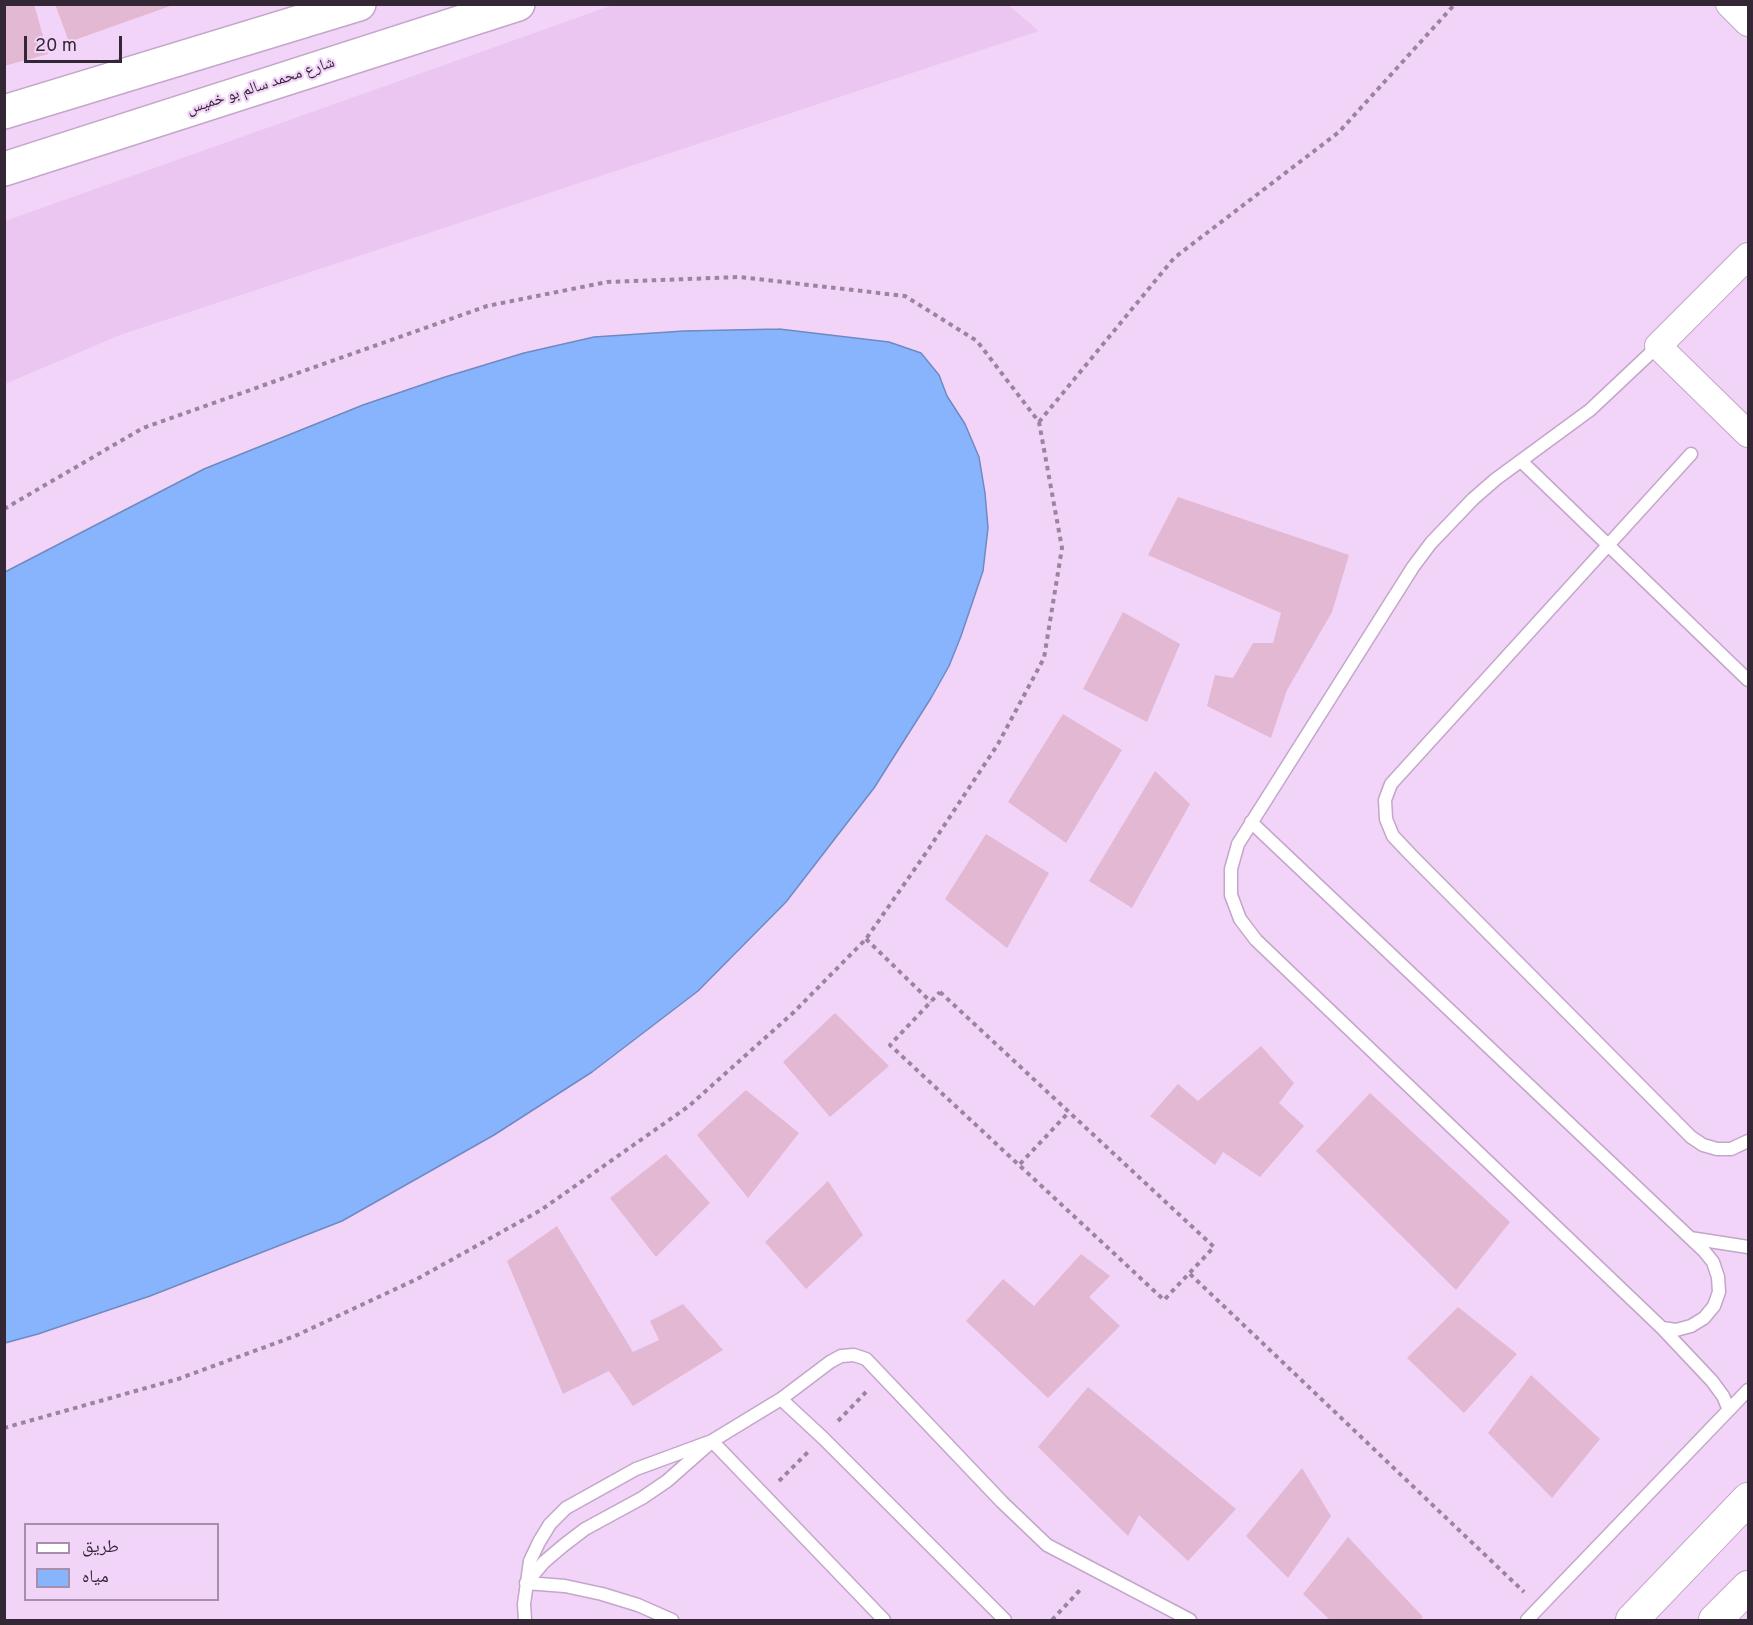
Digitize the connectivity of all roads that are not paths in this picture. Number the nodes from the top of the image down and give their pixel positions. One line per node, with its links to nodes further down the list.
1 (359, 4): 5 (main road)
2 (518, 4): 6 (main road, شارع محمد سالم بو خميس)
3 (1729, 4): 4 (street)
4 (1749, 23)
5 (4, 112)
6 (19, 169)
7 (1749, 256): 8 (street)
8 (1658, 346): 9 (street); 11 (lane)
9 (1749, 434)
10 (1691, 454): 12 (lane)
11 (1521, 461): 12 (lane); 14 (lane)
12 (1607, 544): 13 (lane); 15 (lane)
13 (1749, 680)
14 (1251, 822): 16 (lane); 18 (lane)
15 (1749, 1141)
16 (1690, 1238): 17 (lane); 18 (lane)
17 (1749, 1246)
18 (1662, 1328): 21 (lane)
19 (1749, 1390): 21 (lane)
20 (781, 1399): 22 (lane); 29 (lane); 30 (lane)
21 (1729, 1410): 31 (lane)
22 (712, 1441): 24 (lane); 24 (lane); 28 (lane)
23 (1749, 1499): 32 (street)
24 (526, 1583): 26 (lane); 27 (lane)
25 (1745, 1596): 33 (street)
26 (525, 1620)
27 (672, 1620)
28 (884, 1620)
29 (1005, 1620)
30 (1190, 1620)
31 (1527, 1620)
32 (1632, 1620)
33 (1715, 1620)

